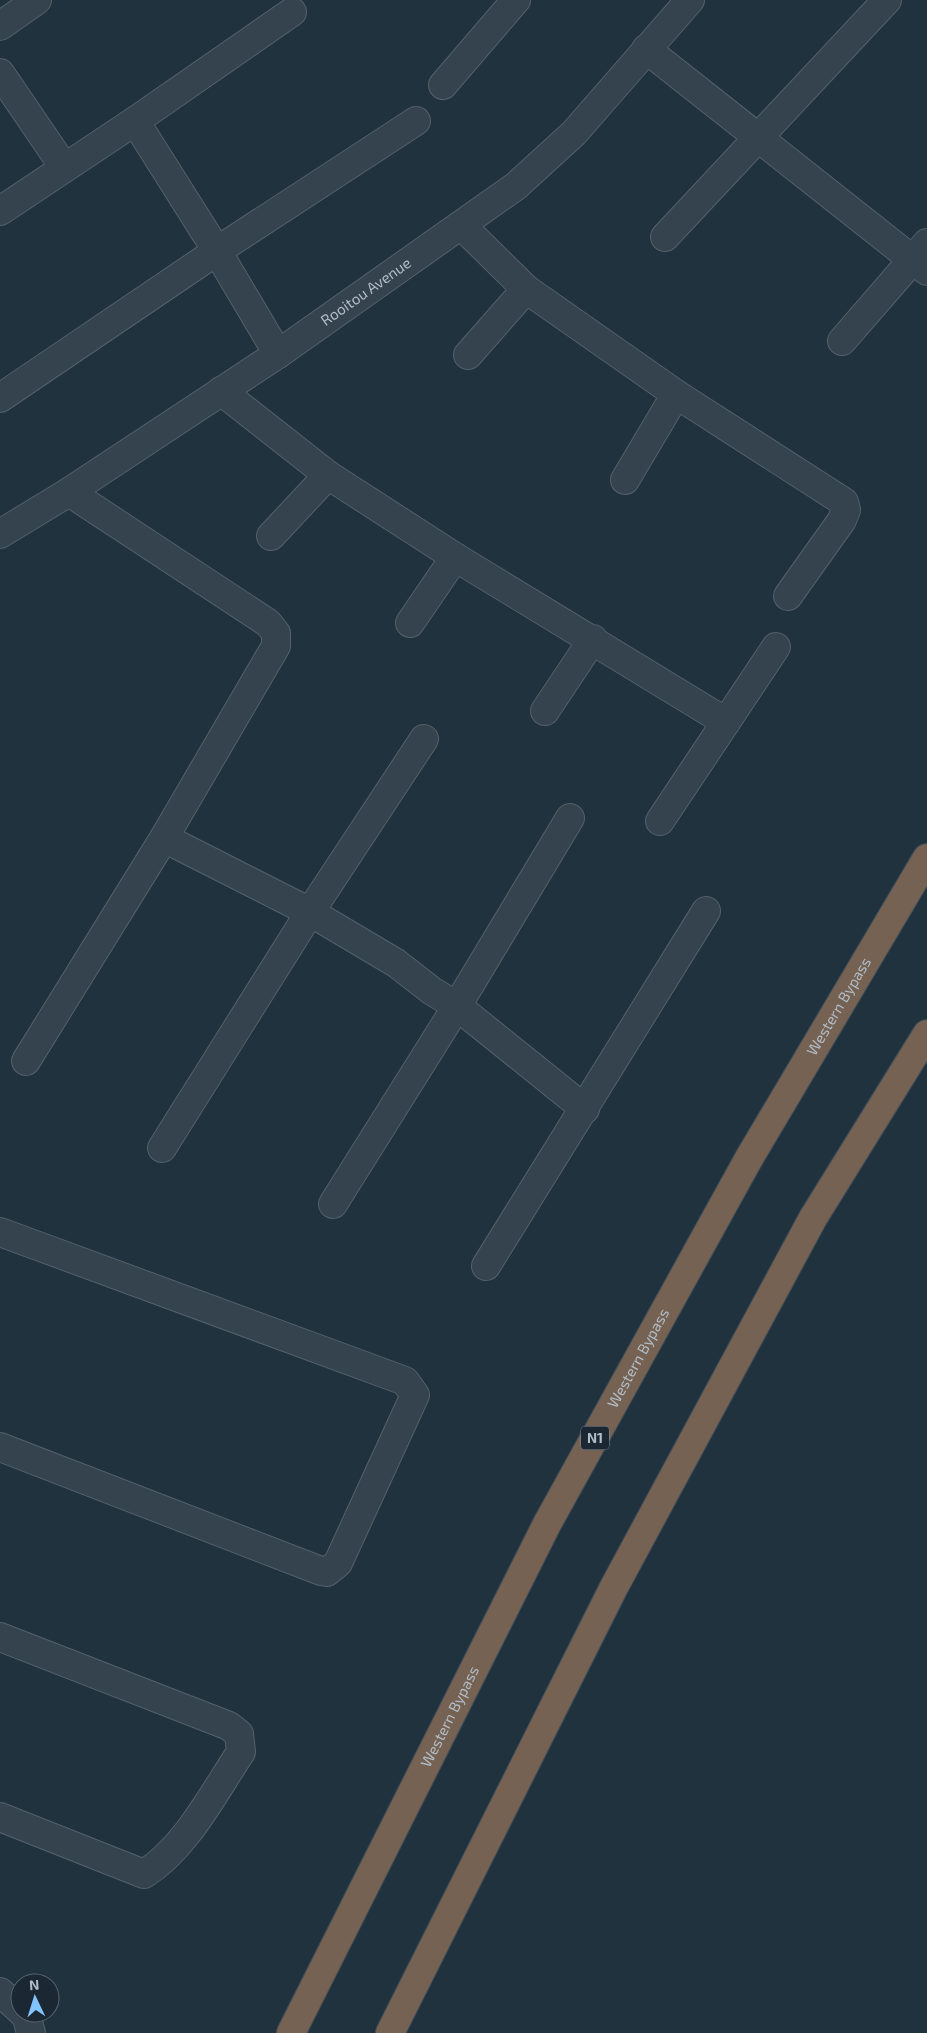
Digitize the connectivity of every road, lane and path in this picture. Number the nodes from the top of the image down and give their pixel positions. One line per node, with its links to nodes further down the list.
1 (37, 0): 6 (street)
2 (516, 0): 9 (street)
3 (887, 0): 12 (street)
4 (682, 2): 7 (street, Rooitou Avenue)
5 (292, 12): 10 (street)
6 (0, 26)
7 (646, 49): 12 (street); 15 (street, Rooitou Avenue)
8 (0, 73): 13 (street)
9 (443, 85)
10 (135, 121): 13 (street); 17 (street)
11 (416, 121): 17 (street)
12 (758, 137): 16 (street); 18 (street)
13 (64, 167): 14 (street)
14 (0, 211)
15 (462, 226): 19 (street); 21 (street, Rooitou Avenue)
16 (666, 237)
17 (217, 251): 21 (street); 25 (street)
18 (922, 258): 20 (street)
19 (526, 289): 22 (street); 24 (street)
20 (842, 341)
21 (278, 354): 23 (street, Rooitou Avenue)
22 (468, 355)
23 (221, 390): 26 (street); 28 (street, Rooitou Avenue)
24 (676, 394): 27 (street); 32 (street)
25 (0, 398)
26 (328, 475): 30 (street); 31 (street)
27 (625, 480)
28 (69, 492): 29 (street, Rooitou Avenue); 41 (street)
29 (1, 531)
30 (271, 536)
31 (455, 557): 33 (street); 34 (street)
32 (788, 596)
33 (410, 623)
34 (593, 639): 36 (street); 37 (street)
35 (776, 646): 37 (street)
36 (545, 711)
37 (726, 722): 40 (street)
38 (424, 739): 44 (street)
39 (570, 818): 45 (street)
40 (660, 821)
41 (164, 838): 44 (street); 47 (street)
42 (927, 858): 58 (highway, Western Bypass / N1)
43 (706, 911): 48 (street)
44 (310, 912): 45 (street); 49 (street)
45 (457, 1006): 48 (street); 50 (street)
46 (927, 1034): 59 (highway)
47 (26, 1061)
48 (585, 1109): 52 (street)
49 (162, 1148)
50 (333, 1204)
51 (0, 1232): 53 (street)
52 (486, 1266)
53 (0, 1447)
54 (0, 1637): 55 (street)
55 (0, 1817)
56 (0, 1992): 57 (street)
57 (10, 2001)
58 (292, 2033)
59 (390, 2033)

